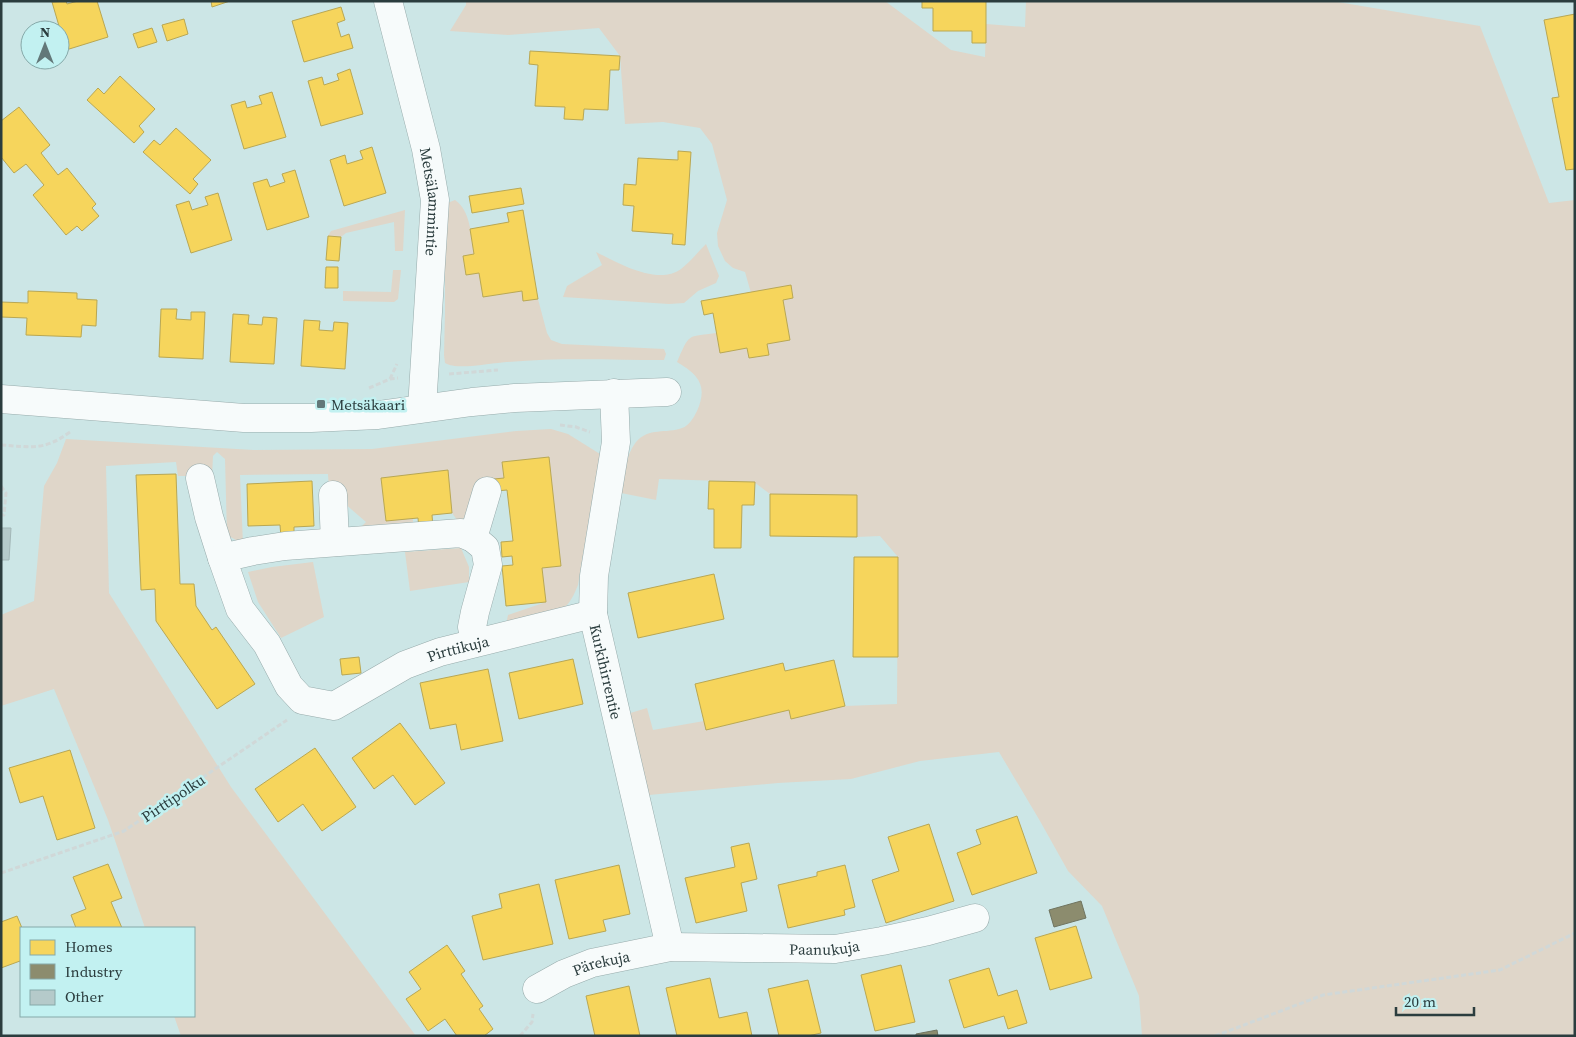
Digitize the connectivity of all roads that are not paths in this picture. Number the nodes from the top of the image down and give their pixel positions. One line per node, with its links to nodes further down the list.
1 (388, 1): 5 (street, Metsälammintie)
2 (668, 392): 3 (street)
3 (614, 393): 5 (street); 12 (street, Kurkihirrentie)
4 (1, 399): 5 (street)
5 (422, 408)
6 (200, 478): 11 (street)
7 (487, 490): 9 (street)
8 (334, 495): 10 (street)
9 (474, 538): 10 (street); 13 (street)
10 (335, 542): 11 (street)
11 (222, 558): 13 (street, Pirttikuja)
12 (593, 614): 13 (street, Pirttikuja); 15 (street, Kurkihirrentie)
13 (476, 643)
14 (975, 918): 15 (street, Paanukuja)
15 (670, 947): 16 (street, Pärekuja)
16 (537, 989)

